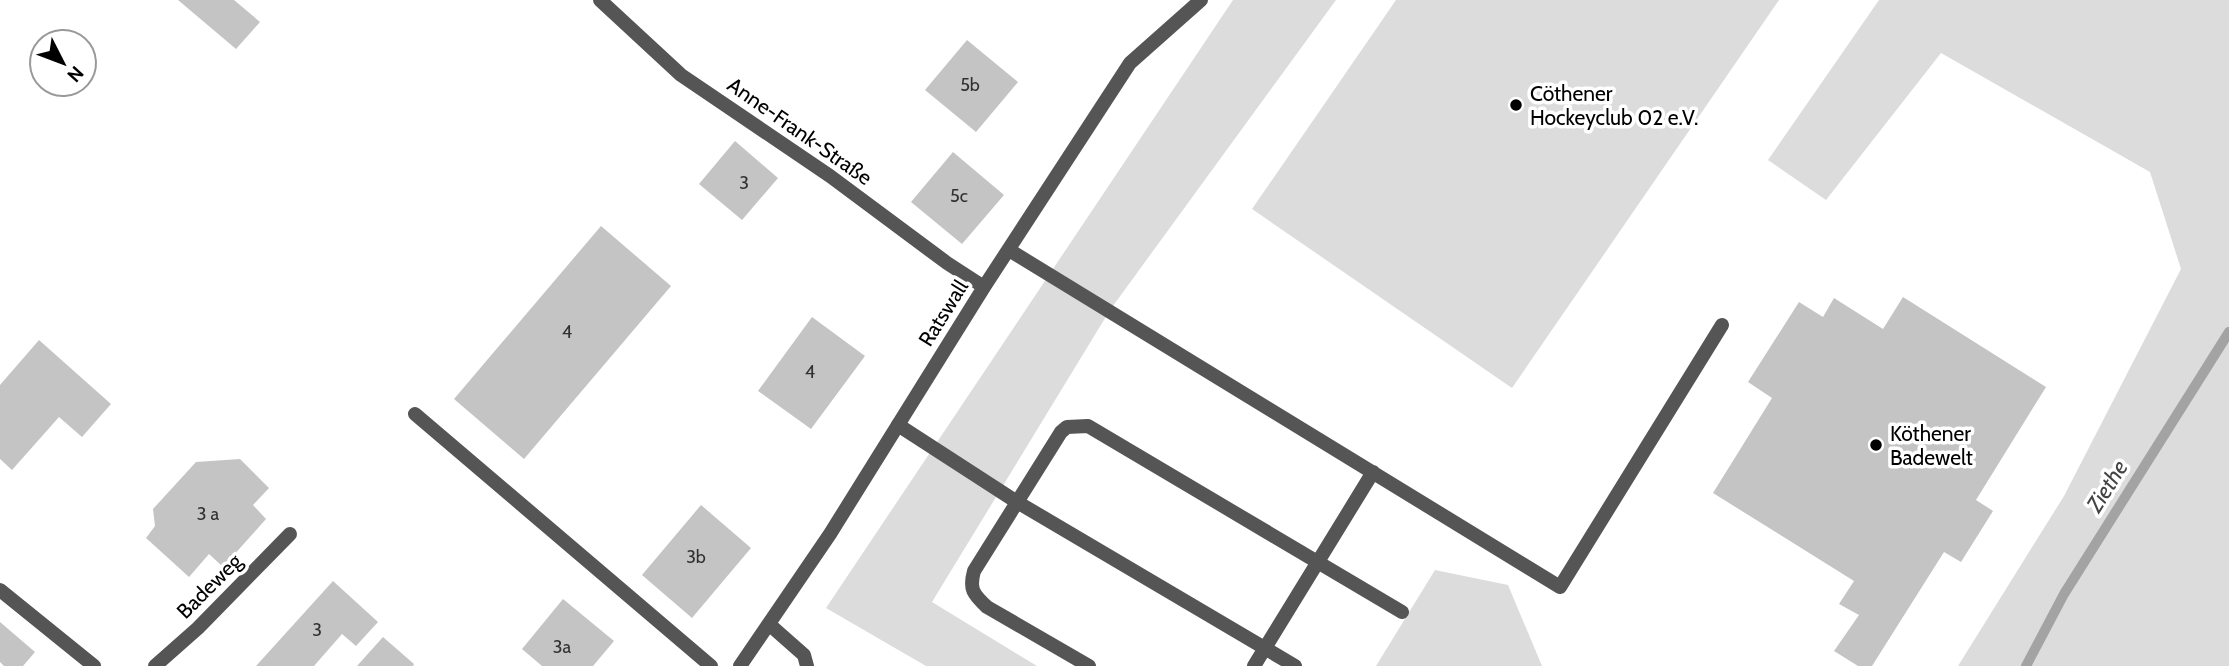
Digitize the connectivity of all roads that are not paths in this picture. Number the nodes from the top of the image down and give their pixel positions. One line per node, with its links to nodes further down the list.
1 (600, 0): 4 (street, Anne-Frank-Straße)
2 (1201, 0): 3 (street, Ratswall)
3 (1009, 250): 4 (street, Ratswall); 8 (street)
4 (984, 288): 7 (street, Ratswall)
5 (1722, 326): 8 (street)
6 (415, 414): 18 (street)
7 (898, 425): 9 (street); 14 (street, Ratswall)
8 (1373, 472): 11 (street)
9 (1017, 502): 11 (street); 15 (street); 21 (street)
10 (290, 534): 17 (street, Badeweg)
11 (1317, 563): 13 (street); 15 (street)
12 (0, 590): 16 (street)
13 (1402, 612)
14 (770, 625): 19 (street, Ratswall); 20 (street)
15 (1264, 648): 22 (street); 23 (street)
16 (94, 666)
17 (155, 666)
18 (711, 666)
19 (740, 666)
20 (807, 666)
21 (1089, 666)
22 (1254, 666)
23 (1295, 666)

